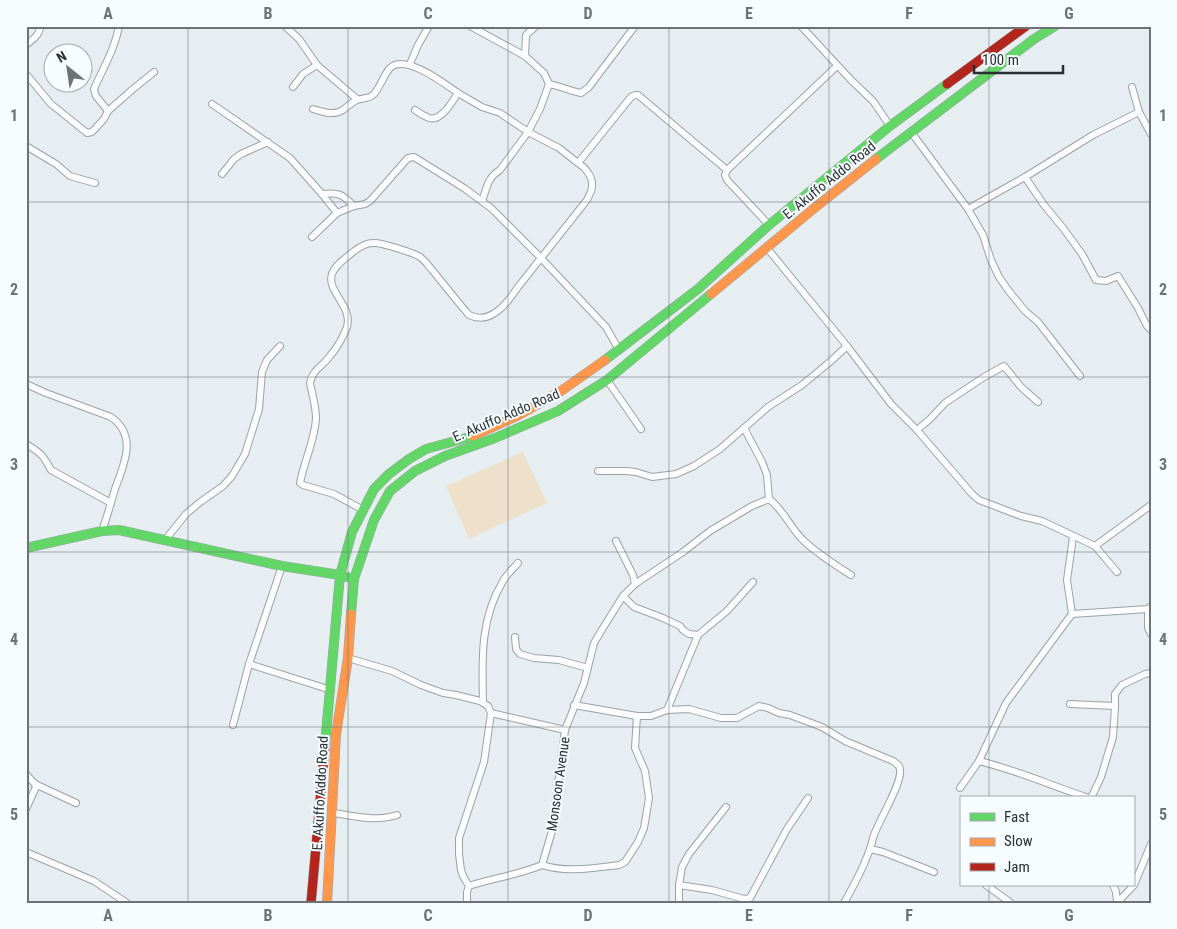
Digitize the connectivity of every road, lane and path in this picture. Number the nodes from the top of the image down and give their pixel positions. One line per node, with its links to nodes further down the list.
1 (40, 26): 11 (street)
2 (119, 26): 26 (street)
3 (286, 26): 14 (street)
4 (430, 26): 13 (street)
5 (470, 26): 12 (street)
6 (536, 26): 12 (street)
7 (634, 26): 18 (street)
8 (801, 26): 15 (street)
9 (1026, 26): 28 (main road, E. Akuffo Addo Road)
10 (1055, 26): 30 (main road, E. Akuffo Addo Road)
11 (26, 45)
12 (525, 56): 18 (street)
13 (410, 64): 21 (street); 22 (street)
14 (317, 65): 19 (street); 22 (street)
15 (838, 66): 28 (street); 35 (street)
16 (154, 72): 26 (street)
17 (26, 75): 26 (street)
18 (549, 84): 29 (street)
19 (293, 87)
20 (1132, 88): 27 (street)
21 (458, 93): 25 (street); 29 (street)
22 (357, 99): 24 (street)
23 (212, 104): 32 (street)
24 (313, 109)
25 (415, 110)
26 (108, 111)
27 (1139, 112): 31 (street); 37 (street)
28 (890, 126): 44 (main road, E. Akuffo Addo Road)
29 (528, 132): 34 (street); 40 (street)
30 (911, 132): 42 (street); 46 (main road, E. Akuffo Addo Road)
31 (1151, 134)
32 (268, 142): 36 (street); 39 (street)
33 (26, 146): 38 (street)
34 (578, 163): 35 (street); 47 (street)
35 (727, 170): 44 (street)
36 (222, 174)
37 (1025, 177): 42 (street); 48 (street)
38 (95, 183)
39 (322, 194): 41 (street); 43 (street)
40 (482, 201): 41 (street); 47 (street)
41 (354, 206): 43 (street)
42 (968, 210): 52 (street)
43 (337, 213): 45 (street)
44 (769, 225): 51 (main road, E. Akuffo Addo Road)
45 (312, 237)
46 (768, 248): 50 (street); 53 (main road, E. Akuffo Addo Road)
47 (540, 257): 51 (street); 65 (street)
48 (1151, 330)
49 (280, 346): 68 (street)
50 (847, 346): 57 (street); 59 (street)
51 (619, 350): 65 (main road, E. Akuffo Addo Road)
52 (1080, 376)
53 (607, 380): 58 (street); 77 (main road, E. Akuffo Addo Road)
54 (28, 385): 55 (street); 63 (street)
55 (26, 393)
56 (1038, 402): 59 (street)
57 (744, 428): 61 (street); 62 (street)
58 (642, 429)
59 (917, 430): 67 (street)
60 (26, 444): 63 (street)
61 (598, 471)
62 (769, 499): 76 (street); 79 (street)
63 (110, 503): 66 (street)
64 (1151, 505): 70 (street)
65 (363, 510): 75 (main road, E. Akuffo Addo Road)
66 (102, 530): 68 (main road); 71 (main road)
67 (1073, 537): 70 (street); 82 (street)
68 (165, 540): 73 (main road)
69 (616, 541): 79 (street)
70 (1095, 546): 74 (street)
71 (26, 548)
72 (518, 563): 91 (street)
73 (282, 566): 75 (main road); 87 (street)
74 (1118, 572)
75 (340, 575): 77 (main road); 90 (main road, E. Akuffo Addo Road)
76 (851, 575)
77 (354, 579): 86 (main road, E. Akuffo Addo Road)
78 (753, 582): 84 (street)
79 (634, 584): 80 (street)
80 (623, 596): 84 (street); 88 (street)
81 (1149, 608): 82 (street); 83 (street)
82 (1072, 614): 100 (street)
83 (1151, 634)
84 (698, 635): 95 (street)
85 (515, 637): 88 (street)
86 (348, 658): 91 (street); 110 (main road, E. Akuffo Addo Road)
87 (249, 664): 90 (street); 98 (street)
88 (588, 668): 93 (street)
89 (1151, 673): 94 (street)
90 (331, 690): 125 (main road, E. Akuffo Addo Road)
91 (483, 702): 96 (street)
92 (1070, 704): 94 (street)
93 (574, 706): 97 (street); 99 (street)
94 (1115, 706): 105 (street)
95 (667, 710): 97 (street); 113 (street)
96 (491, 713): 99 (street, Monsoon Avenue); 119 (street)
97 (637, 716): 115 (street)
98 (233, 725)
99 (565, 730): 115 (street, Monsoon Avenue)
100 (979, 761): 103 (street); 104 (street)
101 (26, 774): 102 (street)
102 (35, 784): 107 (street); 109 (street)
103 (960, 788)
104 (1084, 796)
105 (1091, 796)
106 (808, 798): 117 (street)
107 (76, 803)
108 (726, 807): 117 (street)
109 (26, 809)
110 (333, 813): 111 (street); 126 (main road, E. Akuffo Addo Road)
111 (397, 815)
112 (1151, 844): 118 (street)
113 (870, 849): 116 (street); 129 (street)
114 (26, 852): 123 (street)
115 (542, 865): 119 (street)
116 (934, 872)
117 (679, 885): 128 (street)
118 (1134, 885)
119 (468, 886): 127 (street)
120 (987, 886): 130 (street)
121 (1113, 886): 124 (street)
122 (1133, 886): 124 (street)
123 (124, 902)
124 (1117, 902)
125 (311, 903)
126 (327, 903)
127 (467, 903)
128 (679, 903)
129 (844, 903)
130 (1011, 903)

